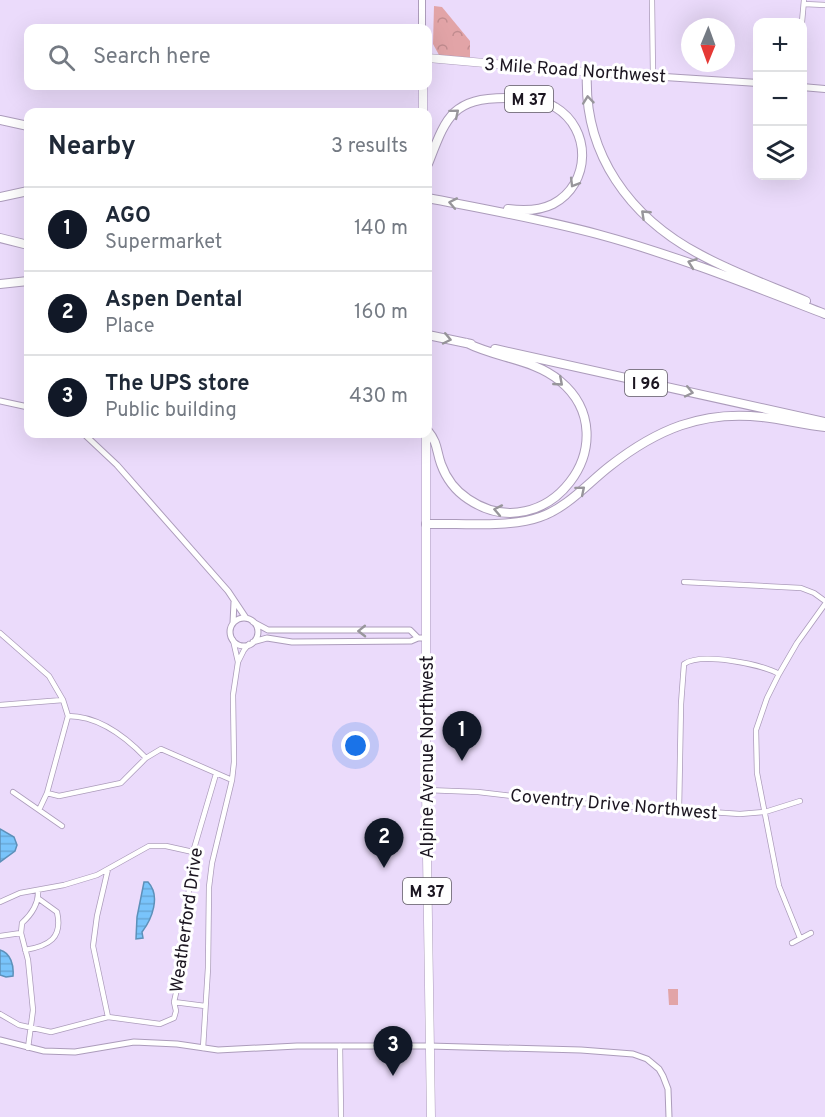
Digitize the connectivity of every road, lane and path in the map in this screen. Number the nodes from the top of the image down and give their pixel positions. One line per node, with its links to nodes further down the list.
1 (422, 0): 6 (main road)
2 (652, 0): 9 (street)
3 (804, 2): 4 (street); 5 (street)
4 (825, 5)
5 (802, 18)
6 (422, 24)
7 (432, 58): 8 (highway, 3 Mile Road Northwest)
8 (587, 72): 9 (main road, 3 Mile Road Northwest); 29 (highway, one-way to 8)
9 (653, 75): 10 (main road, 3 Mile Road Northwest)
10 (753, 83)
11 (807, 87): 12 (main road)
12 (825, 88)
13 (423, 90): 14 (highway)
14 (423, 108)
15 (0, 119): 16 (highway); 17 (highway)
16 (24, 120)
17 (24, 125)
18 (432, 154): 23 (highway, M 37, one-way to 23)
19 (24, 192): 21 (highway)
20 (24, 196): 21 (highway)
21 (0, 198)
22 (432, 199): 23 (highway, one-way to 22)
23 (479, 208): 29 (highway, one-way to 23)
24 (0, 238): 25 (highway)
25 (24, 243)
26 (24, 282): 27 (highway)
27 (0, 285): 28 (highway)
28 (24, 287)
29 (825, 312)
30 (432, 335): 31 (highway, I 96, one-way to 31)
31 (467, 343): 34 (highway, I 96, one-way to 34); 36 (highway, one-way to 36)
32 (0, 401): 33 (street)
33 (24, 406)
34 (825, 422)
35 (825, 427): 39 (highway, one-way to 35)
36 (432, 436)
37 (88, 438): 41 (street)
38 (427, 438): 39 (highway, Alpine Avenue Northwest)
39 (426, 524): 47 (highway, Alpine Avenue Northwest)
40 (684, 582): 42 (street)
41 (234, 600): 43 (street); 45 (street)
42 (825, 602): 51 (street)
43 (246, 618): 44 (street); 45 (street)
44 (254, 622): 47 (street, one-way to 44); 49 (street)
45 (233, 623): 48 (street)
46 (0, 633): 52 (street)
47 (422, 638): 49 (street); 58 (highway, Alpine Avenue Northwest / M 37)
48 (233, 640): 49 (street); 50 (street)
49 (251, 643): 50 (street)
50 (238, 662): 57 (street)
51 (778, 674): 63 (street); 64 (street)
52 (63, 700): 53 (street); 54 (street)
53 (0, 705)
54 (68, 716): 55 (street); 60 (street)
55 (146, 758): 56 (street); 60 (street)
56 (216, 774): 57 (street); 66 (street, Weatherford Drive)
57 (232, 780): 78 (street)
58 (426, 790): 63 (street, Coventry Drive Northwest); 84 (highway, Alpine Avenue Northwest / M 37)
59 (14, 792): 62 (street)
60 (47, 794): 62 (street)
61 (800, 801): 64 (street, Coventry Drive Northwest)
62 (39, 810): 65 (street)
63 (679, 811): 64 (street, Coventry Drive Northwest)
64 (765, 812): 74 (street)
65 (62, 826)
66 (193, 852): 67 (street); 77 (street, Weatherford Drive)
67 (108, 869): 68 (street); 80 (street)
68 (38, 890): 69 (street); 70 (street)
69 (39, 899): 71 (street); 76 (street)
70 (0, 902)
71 (21, 933): 73 (street); 76 (street)
72 (811, 933): 74 (street)
73 (0, 936)
74 (800, 938): 75 (street)
75 (792, 943)
76 (26, 950): 81 (street)
77 (174, 1002): 78 (street, Weatherford Drive); 80 (street)
78 (205, 1006): 86 (street)
79 (0, 1014): 81 (street)
80 (108, 1017): 81 (street)
81 (30, 1029): 85 (street)
82 (0, 1040): 85 (street)
83 (340, 1046): 84 (street); 86 (street); 87 (street)
84 (429, 1046): 88 (highway, Alpine Avenue Northwest / M 37); 89 (street)
85 (28, 1048): 86 (street)
86 (203, 1048)
87 (341, 1117)
88 (431, 1117)
89 (669, 1117)

